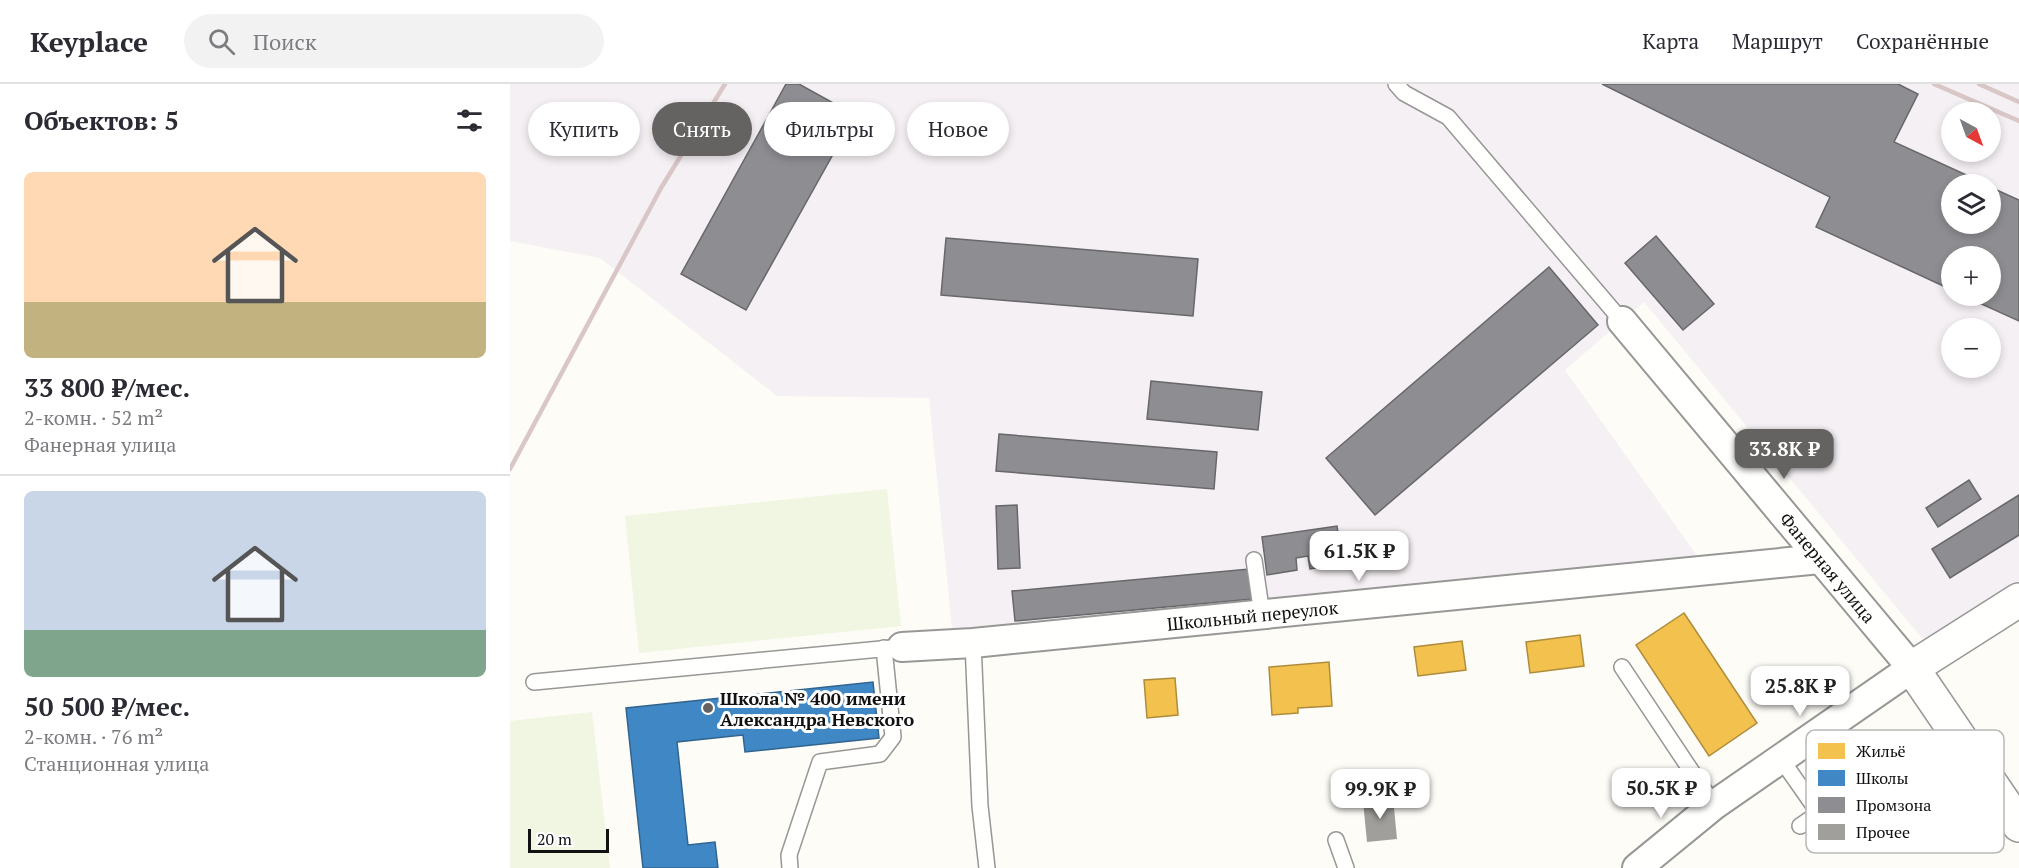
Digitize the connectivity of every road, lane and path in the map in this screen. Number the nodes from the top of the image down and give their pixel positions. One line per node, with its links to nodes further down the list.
1 (1396, 84): 2 (lane)
2 (1622, 321): 3 (street, Фанерная улица)
3 (1820, 559): 6 (street, Школьный переулок); 10 (street, Фанерная улица)
4 (1254, 560): 6 (lane)
5 (2019, 600): 10 (street)
6 (1262, 615): 7 (street, Школьный переулок)
7 (973, 643): 8 (street, Школьный переулок); 26 (lane)
8 (893, 648): 11 (lane); 25 (lane)
9 (1622, 667): 20 (lane)
10 (1912, 668): 12 (street); 15 (street, Фанерная улица)
11 (534, 682)
12 (1833, 723): 13 (street); 14 (lane)
13 (1823, 730)
14 (1838, 730)
15 (1954, 730)
16 (1806, 742): 17 (street)
17 (1781, 759): 18 (lane); 20 (street)
18 (1806, 795)
19 (2004, 803): 22 (street, Фанерная улица)
20 (1714, 805): 28 (street)
21 (1806, 822): 23 (lane)
22 (2019, 825)
23 (1800, 826)
24 (1336, 840): 27 (lane)
25 (790, 868)
26 (987, 868)
27 (1346, 868)
28 (1637, 868)

